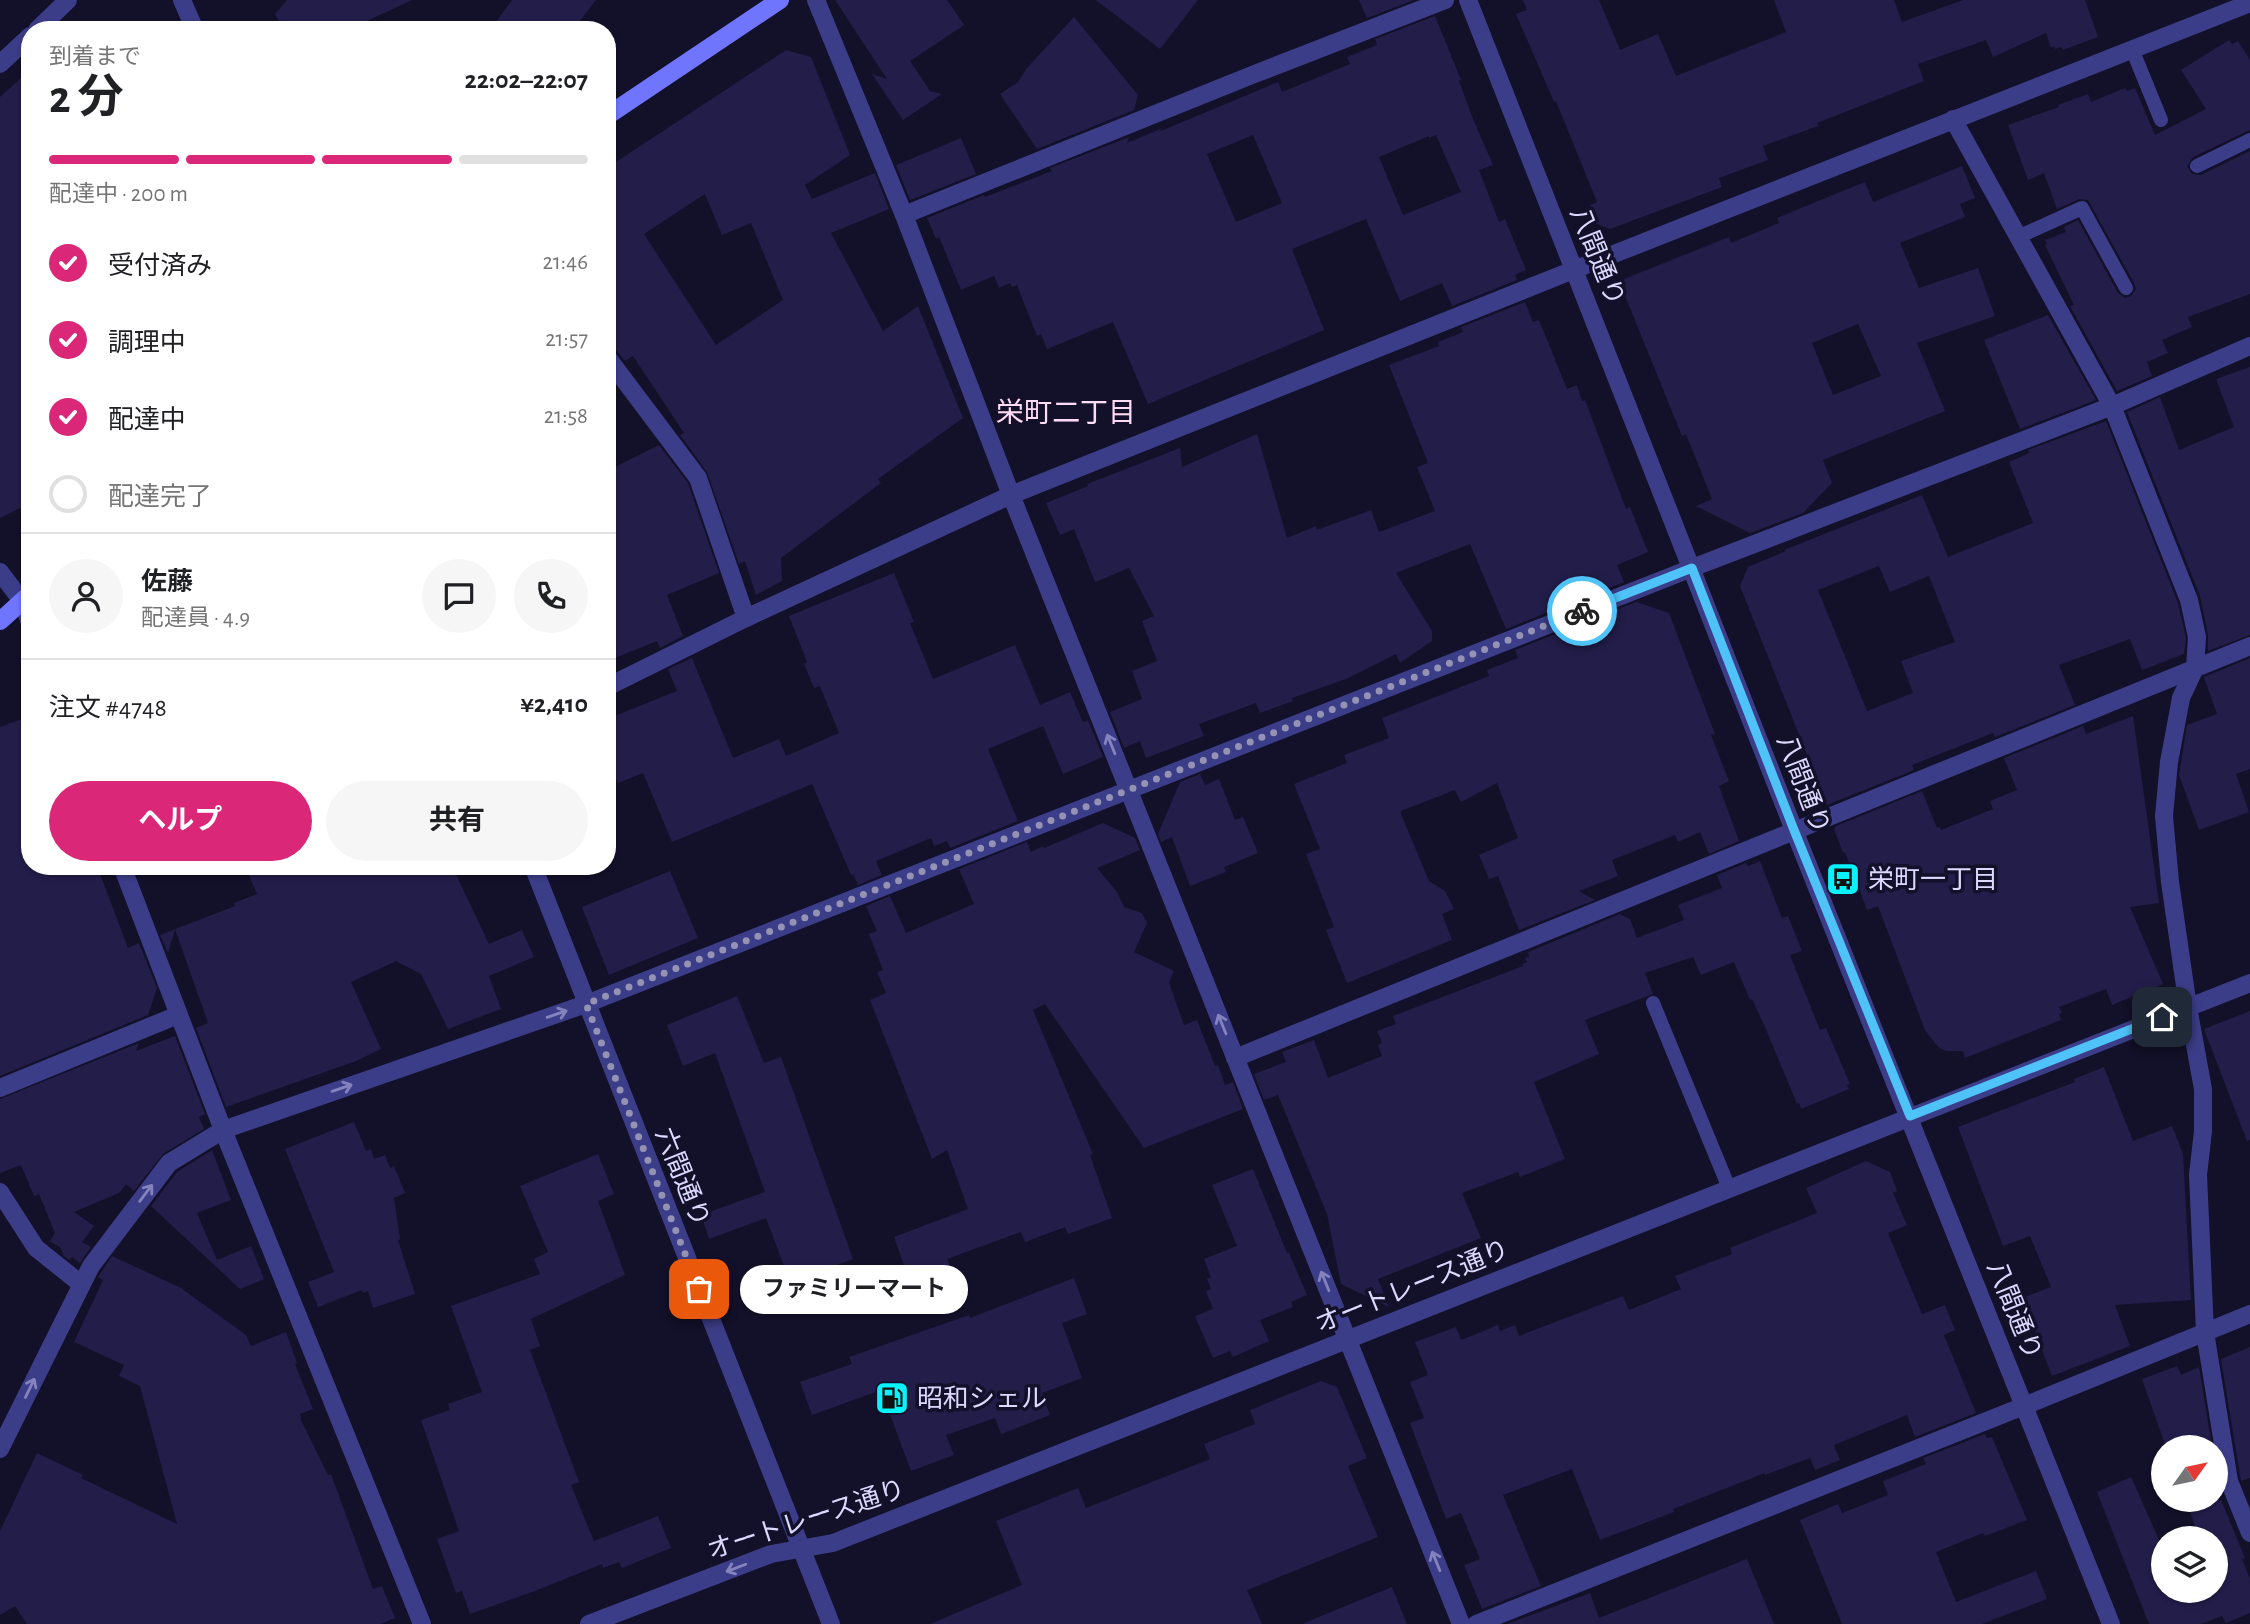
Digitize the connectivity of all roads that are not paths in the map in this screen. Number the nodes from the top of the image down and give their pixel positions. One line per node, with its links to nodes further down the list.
1 (68, 0): 8 (street)
2 (181, 0): 9 (street)
3 (780, 0): 13 (main road)
4 (816, 0): 18 (street)
5 (1445, 0): 18 (street)
6 (1468, 0): 20 (street, 八間通り)
7 (2250, 3): 11 (street)
8 (46, 21)
9 (191, 21)
10 (21, 44): 12 (street)
11 (2132, 49): 14 (street); 15 (lane)
12 (0, 64)
13 (616, 110)
14 (1953, 119): 19 (street); 20 (street)
15 (2161, 120)
16 (2250, 140): 17 (lane)
17 (2197, 166)
18 (904, 215): 25 (street)
19 (2018, 237): 21 (lane); 24 (street)
20 (1576, 269): 25 (street); 26 (street, 八間通り)
21 (2126, 288)
22 (2250, 346): 24 (street)
23 (616, 369): 30 (street)
24 (2112, 406): 26 (street); 33 (street)
25 (1011, 495): 30 (street); 35 (street, one-way to 25)
26 (1692, 568): 35 (street); 36 (street, 八間通り)
27 (0, 572): 28 (street)
28 (21, 592)
29 (21, 602): 31 (main road)
30 (746, 618): 34 (street)
31 (0, 621)
32 (2250, 646): 33 (street)
33 (2195, 668): 36 (street); 42 (street)
34 (616, 683)
35 (1129, 790): 41 (street); 44 (street, one-way to 35)
36 (1794, 830): 44 (street); 46 (street, 八間通り)
37 (125, 875): 43 (street)
38 (536, 875): 41 (street, 六間通り)
39 (2250, 983): 42 (street, オートレース通り)
40 (1653, 1003): 48 (lane)
41 (586, 1004): 47 (street, one-way to 41); 57 (street, 六間通り)
42 (2188, 1007): 46 (street, オートレース通り); 52 (street)
43 (178, 1015): 45 (street); 47 (street)
44 (1235, 1058): 53 (street, one-way to 44)
45 (0, 1088)
46 (1910, 1116): 48 (street, オートレース通り); 54 (street, 八間通り)
47 (223, 1130): 50 (street, one-way to 47); 58 (street)
48 (1728, 1188): 53 (street, オートレース通り)
49 (0, 1192): 50 (street)
50 (81, 1284): 55 (street, one-way to 50)
51 (2250, 1314): 52 (street)
52 (2205, 1332): 54 (street); 56 (street)
53 (1349, 1340): 57 (street, オートレース通り); 61 (street, one-way to 53)
54 (2024, 1406): 62 (street); 63 (street, 八間通り)
55 (0, 1449)
56 (2250, 1533)
57 (802, 1548): 59 (street, オートレース通り, one-way to 59); 60 (street, 六間通り)
58 (422, 1624)
59 (589, 1624)
60 (831, 1624)
61 (1461, 1624)
62 (1476, 1624)
63 (2111, 1624)

